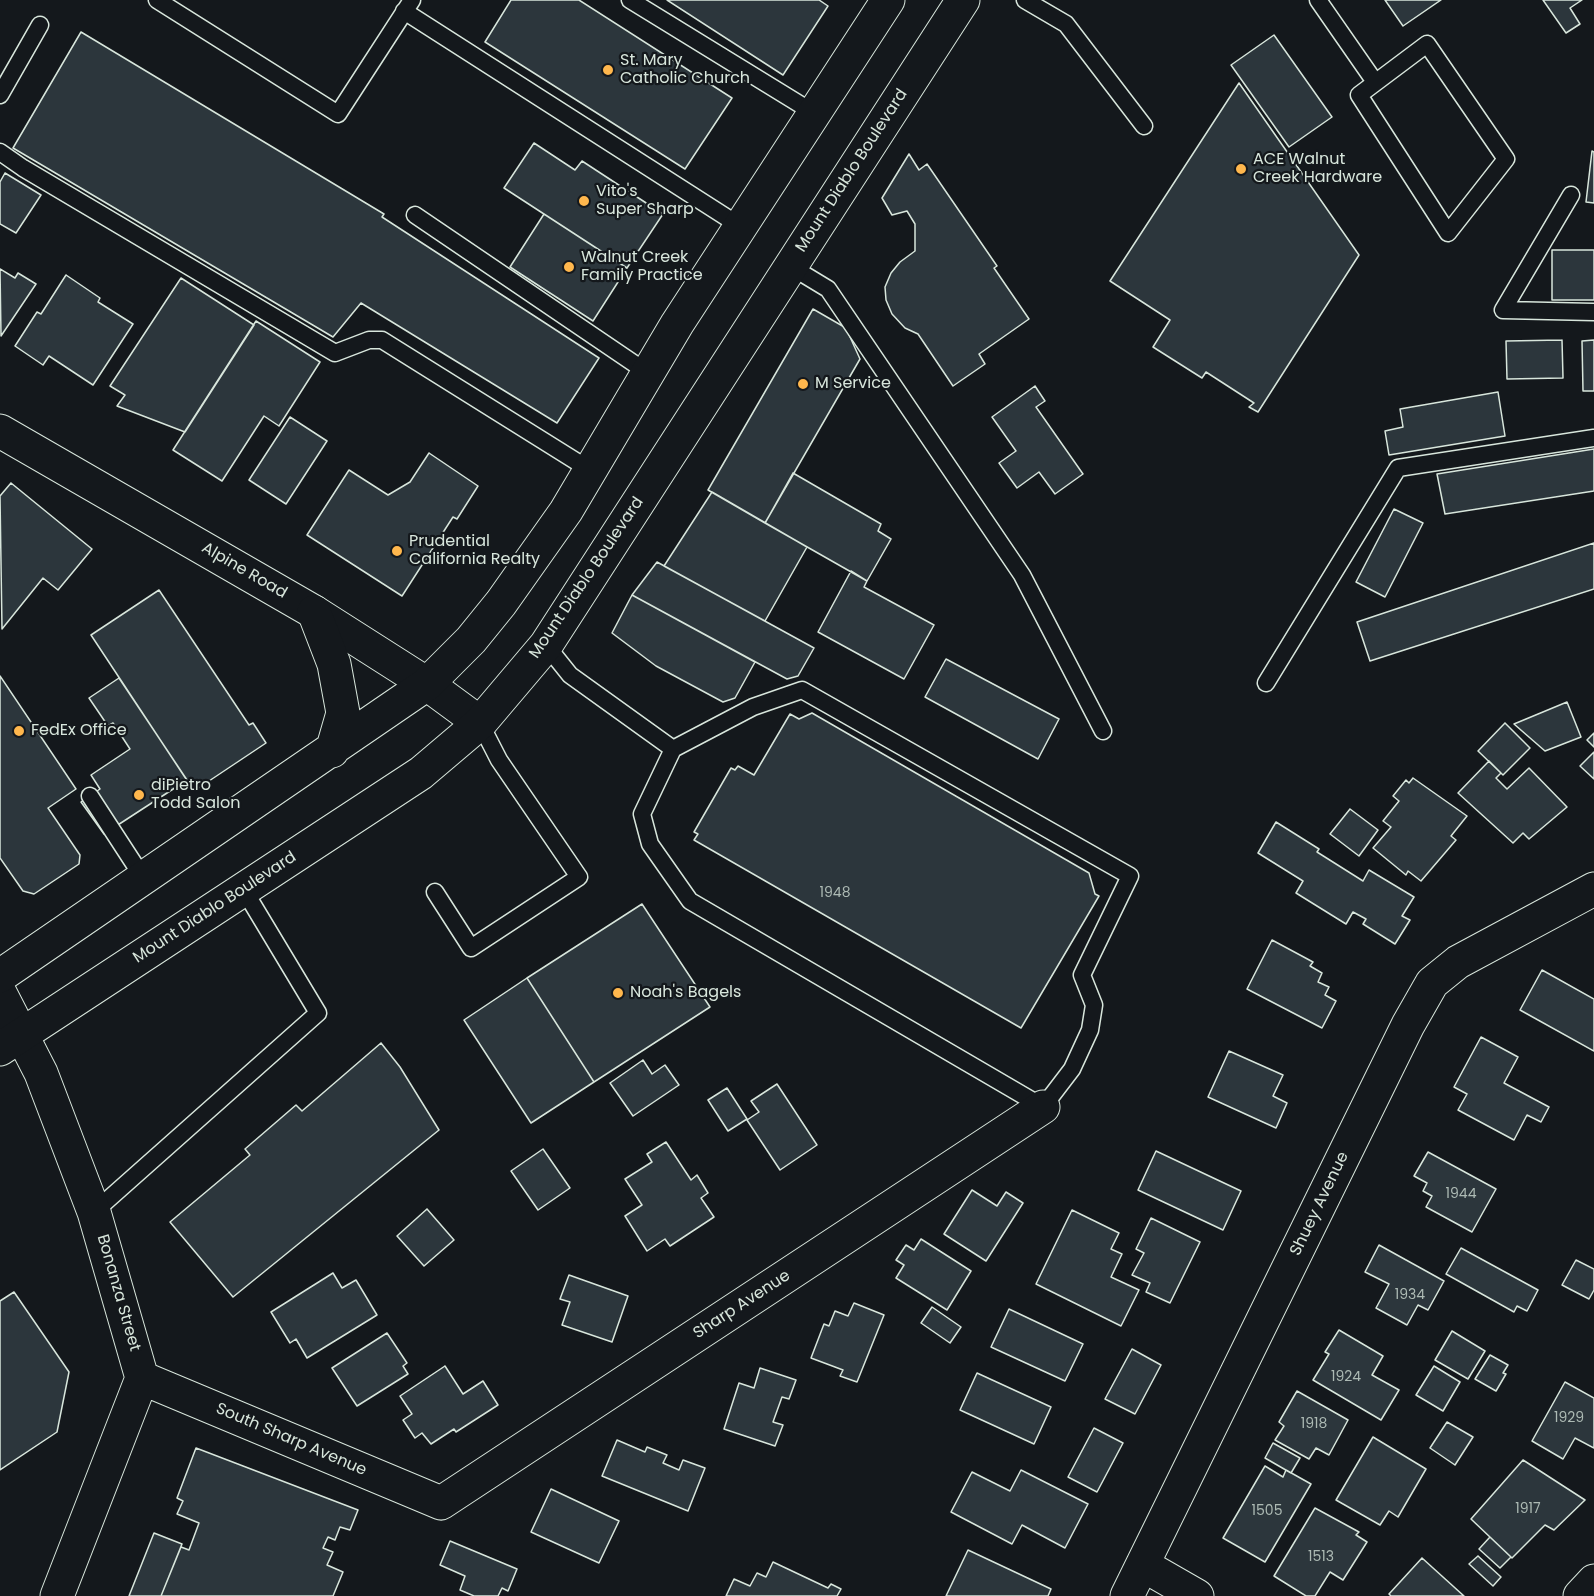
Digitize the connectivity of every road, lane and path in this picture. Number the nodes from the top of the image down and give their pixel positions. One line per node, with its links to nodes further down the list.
1 (157, 0): 7 (lane)
2 (630, 0): 11 (lane)
3 (888, 0): 11 (street)
4 (963, 0): 17 (street, Mount Diablo Boulevard)
5 (1025, 0): 12 (lane)
6 (1318, 0): 9 (lane)
7 (408, 6): 16 (lane)
8 (40, 25): 10 (lane)
9 (1374, 82): 9 (lane)
10 (0, 95)
11 (814, 113): 16 (street)
12 (1144, 126)
13 (0, 152): 22 (lane)
14 (1571, 195): 18 (lane)
15 (415, 215): 19 (lane)
16 (740, 226): 19 (street)
17 (790, 266): 24 (street, Mount Diablo Boulevard); 28 (lane)
18 (1594, 312)
19 (648, 373): 22 (street)
20 (0, 431): 23 (street, Alpine Road)
21 (1594, 438): 25 (lane)
22 (590, 470): 26 (street)
23 (314, 612): 26 (street, Alpine Road); 30 (street)
24 (546, 645): 27 (street, Mount Diablo Boulevard); 29 (lane)
25 (1266, 683)
26 (428, 684): 27 (street, Alpine Road); 30 (street)
27 (480, 723): 34 (street, Mount Diablo Boulevard); 35 (lane)
28 (1103, 731)
29 (674, 749): 39 (lane); 39 (lane)
30 (332, 751): 32 (street)
31 (90, 796): 32 (lane)
32 (144, 879): 36 (street)
33 (1594, 889): 43 (street, Shuey Avenue)
34 (244, 890): 38 (street, Mount Diablo Boulevard); 40 (lane)
35 (435, 892)
36 (0, 976)
37 (0, 993): 38 (street, Bonanza Street)
38 (11, 1042): 40 (street, Bonanza Street)
39 (1043, 1107): 42 (street, Sharp Avenue)
40 (94, 1212): 41 (street, Bonanza Street)
41 (142, 1378): 42 (street, South Sharp Avenue); 45 (street)
42 (441, 1503)
43 (1143, 1565): 46 (street, Shuey Avenue); 47 (street)
44 (1594, 1581): 48 (street)
45 (57, 1596)
46 (1127, 1596)
47 (1197, 1596)
48 (1580, 1596)

